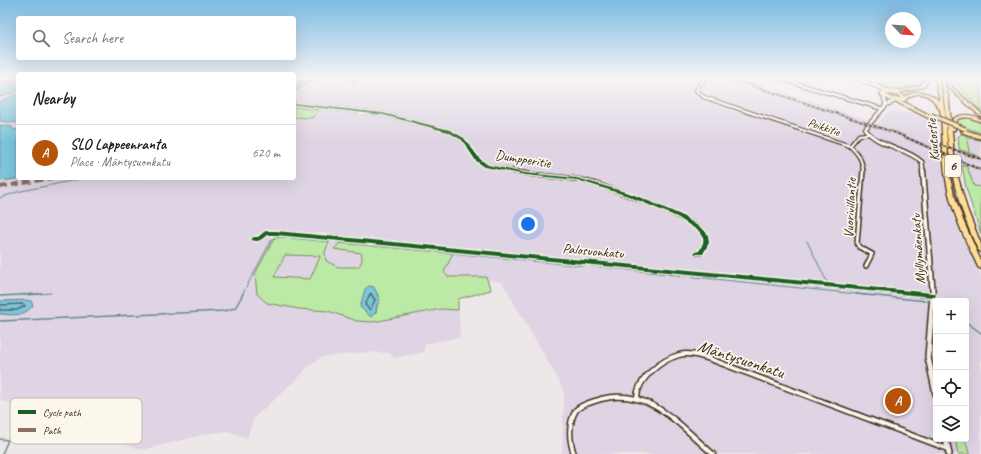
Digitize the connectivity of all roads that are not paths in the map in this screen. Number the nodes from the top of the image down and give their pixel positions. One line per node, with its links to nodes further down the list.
1 (711, 99): 21 (street, Poikkitie)
2 (850, 99): 14 (street)
3 (885, 99): 13 (main road)
4 (893, 99): 11 (main road)
5 (901, 99): 11 (main road)
6 (906, 99): 16 (main road)
7 (935, 99): 18 (highway)
8 (941, 99): 18 (highway, Kuutostie / 6)
9 (947, 99): 22 (highway, Kuutostie / 6)
10 (962, 99): 15 (highway)
11 (895, 101): 13 (main road); 16 (main road)
12 (296, 104): 25 (street, Dumpperitie)
13 (886, 105): 14 (main road)
14 (883, 109): 19 (main road)
15 (981, 115)
16 (931, 116): 20 (main road, bridge)
17 (981, 121): 22 (highway)
18 (944, 128): 27 (highway, Kuutostie / 6)
19 (869, 135): 21 (street, Poikkitie); 28 (main road, Myllymäenkatu)
20 (981, 136)
21 (850, 146): 26 (street, Vuorivillantie)
22 (953, 163): 24 (highway, Kuutostie / 6)
23 (254, 239): 28 (street, Palosuonkatu)
24 (981, 250)
25 (697, 253)
26 (866, 266)
27 (981, 267)
28 (933, 295): 29 (main road, Myllymäenkatu)
29 (933, 380)
30 (637, 398): 32 (street, Mäntysuonkatu); 33 (street); 34 (street)
31 (947, 442): 32 (main road)
32 (949, 452)
33 (574, 454)
34 (712, 454)

